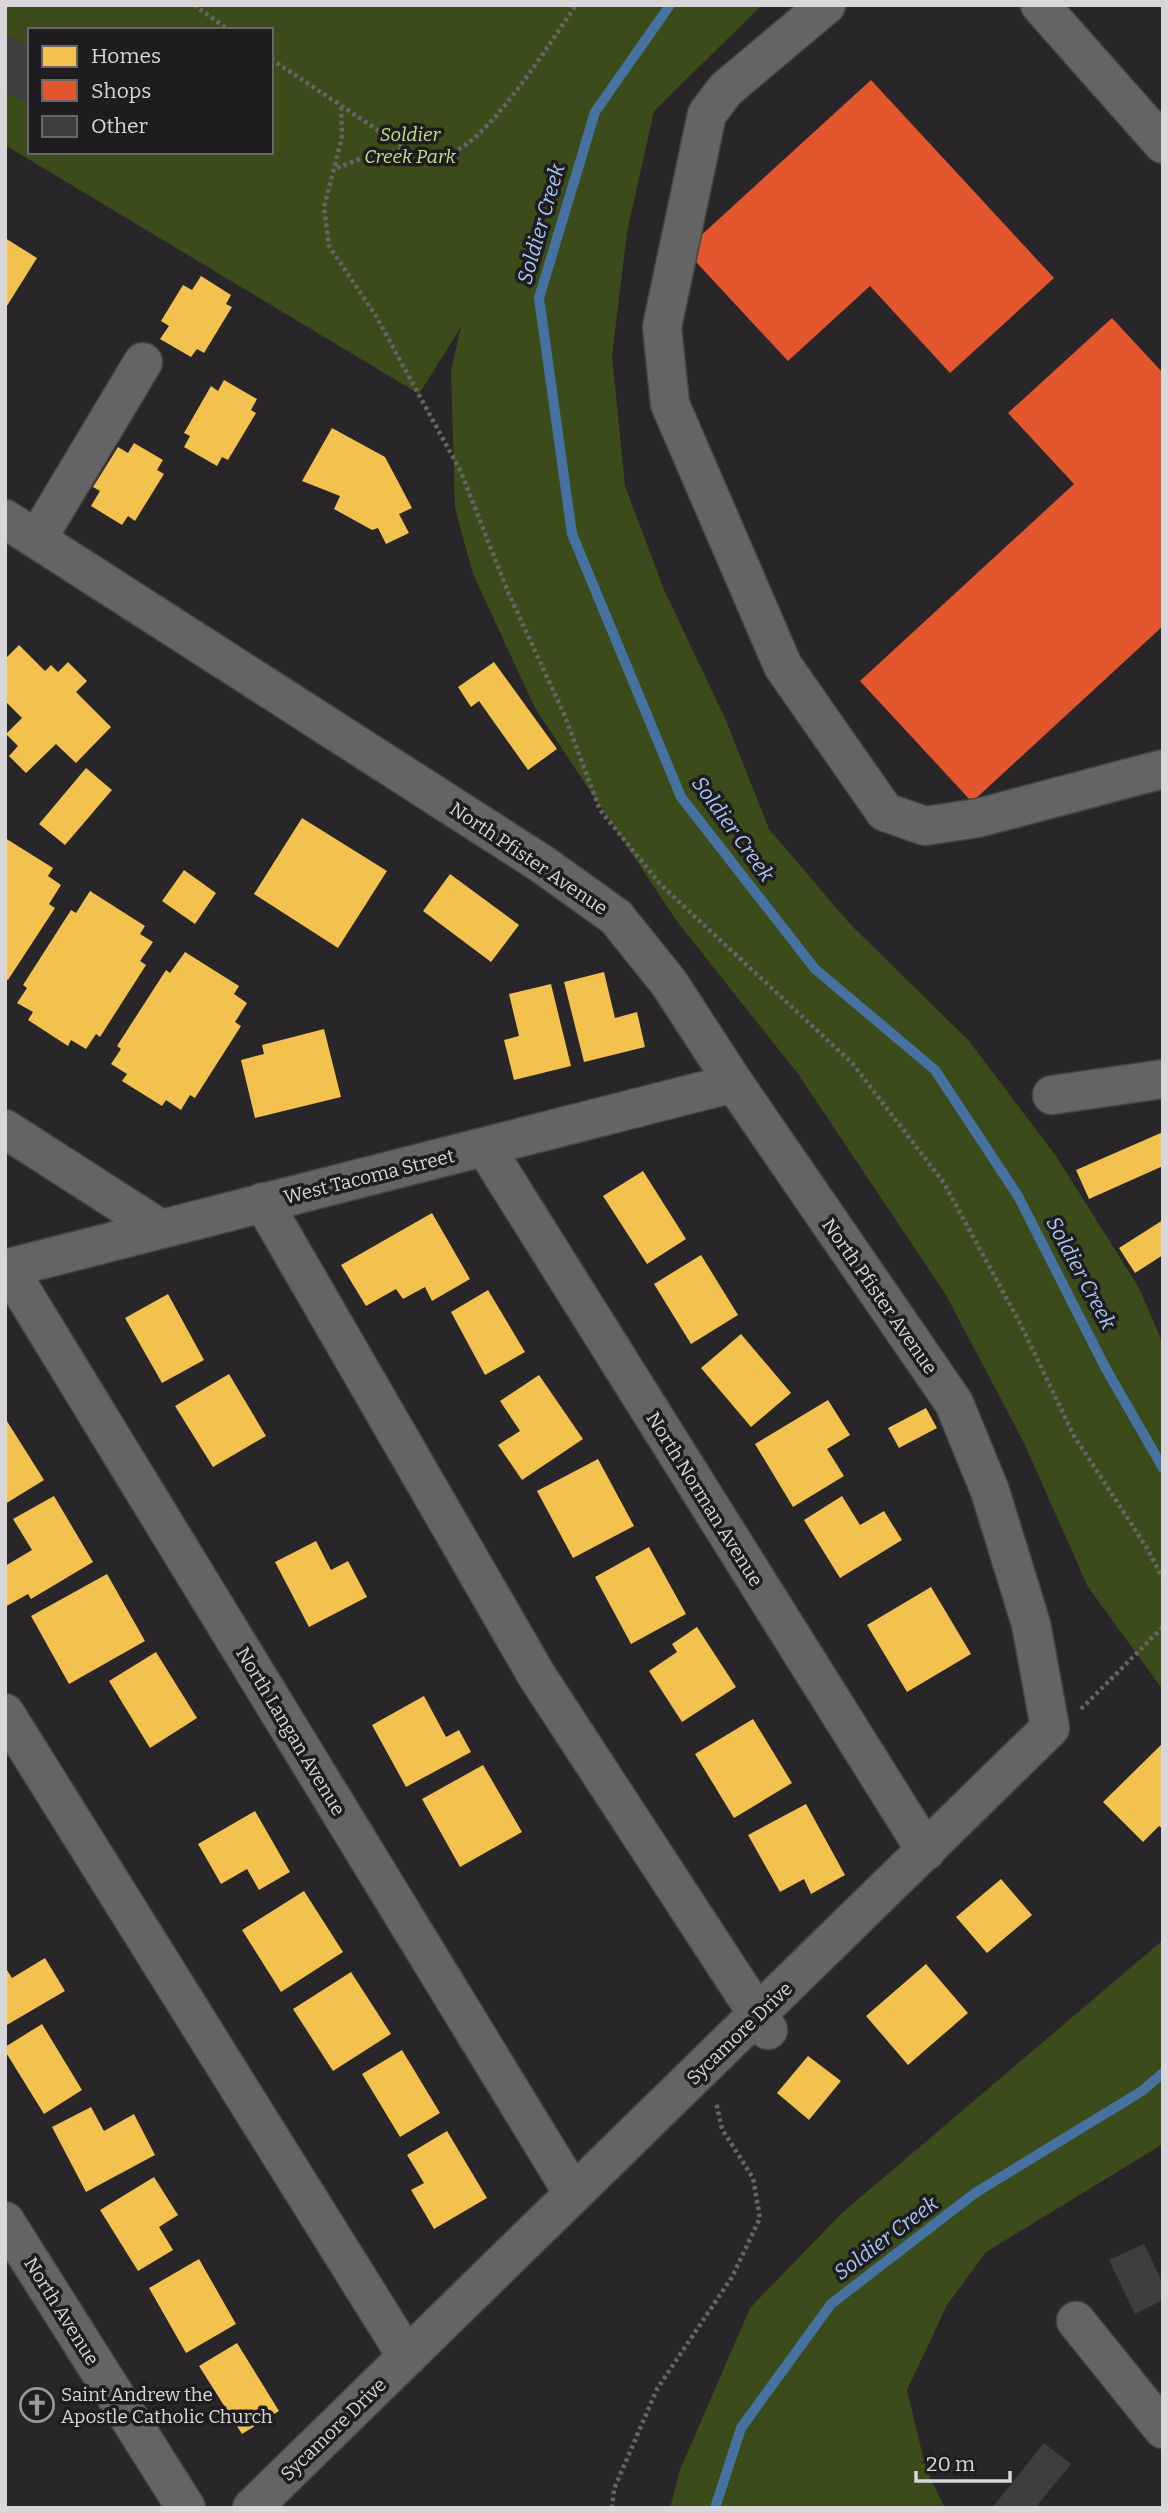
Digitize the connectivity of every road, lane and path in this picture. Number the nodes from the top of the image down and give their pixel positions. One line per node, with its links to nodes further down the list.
1 (194, 5): 5 (path)
2 (576, 5): 9 (path)
3 (826, 5): 14 (street)
4 (1040, 5): 8 (street)
5 (226, 28)
6 (273, 60): 7 (path)
7 (341, 107): 9 (path); 10 (path)
8 (1163, 144)
9 (406, 149): 10 (path)
10 (336, 168): 24 (path)
11 (144, 362): 13 (street)
12 (5, 519): 13 (street, North Pfister Avenue)
13 (37, 539): 16 (street, North Pfister Avenue)
14 (1163, 769)
15 (1163, 1079): 17 (street)
16 (734, 1083): 19 (street, West Tacoma Street); 23 (street, North Pfister Avenue)
17 (1052, 1095)
18 (5, 1129): 21 (street)
19 (485, 1147): 20 (street, West Tacoma Street); 28 (street, North Norman Avenue)
20 (263, 1202): 21 (street, West Tacoma Street); 29 (street)
21 (159, 1228): 22 (street, West Tacoma Street)
22 (7, 1268): 31 (street, North Langan Avenue)
23 (990, 1491): 28 (street, Sycamore Drive)
24 (1163, 1579)
25 (1163, 1627): 27 (path)
26 (5, 1713): 34 (street)
27 (1077, 1714)
28 (926, 1851): 29 (street, Sycamore Drive)
29 (762, 2022): 31 (street, Sycamore Drive)
30 (716, 2099): 38 (path)
31 (573, 2193): 34 (street, Sycamore Drive)
32 (5, 2221): 36 (street, North Avenue)
33 (1076, 2320): 35 (street)
34 (407, 2357): 37 (street, Sycamore Drive)
35 (1163, 2429)
36 (186, 2508)
37 (252, 2508)
38 (612, 2508)

